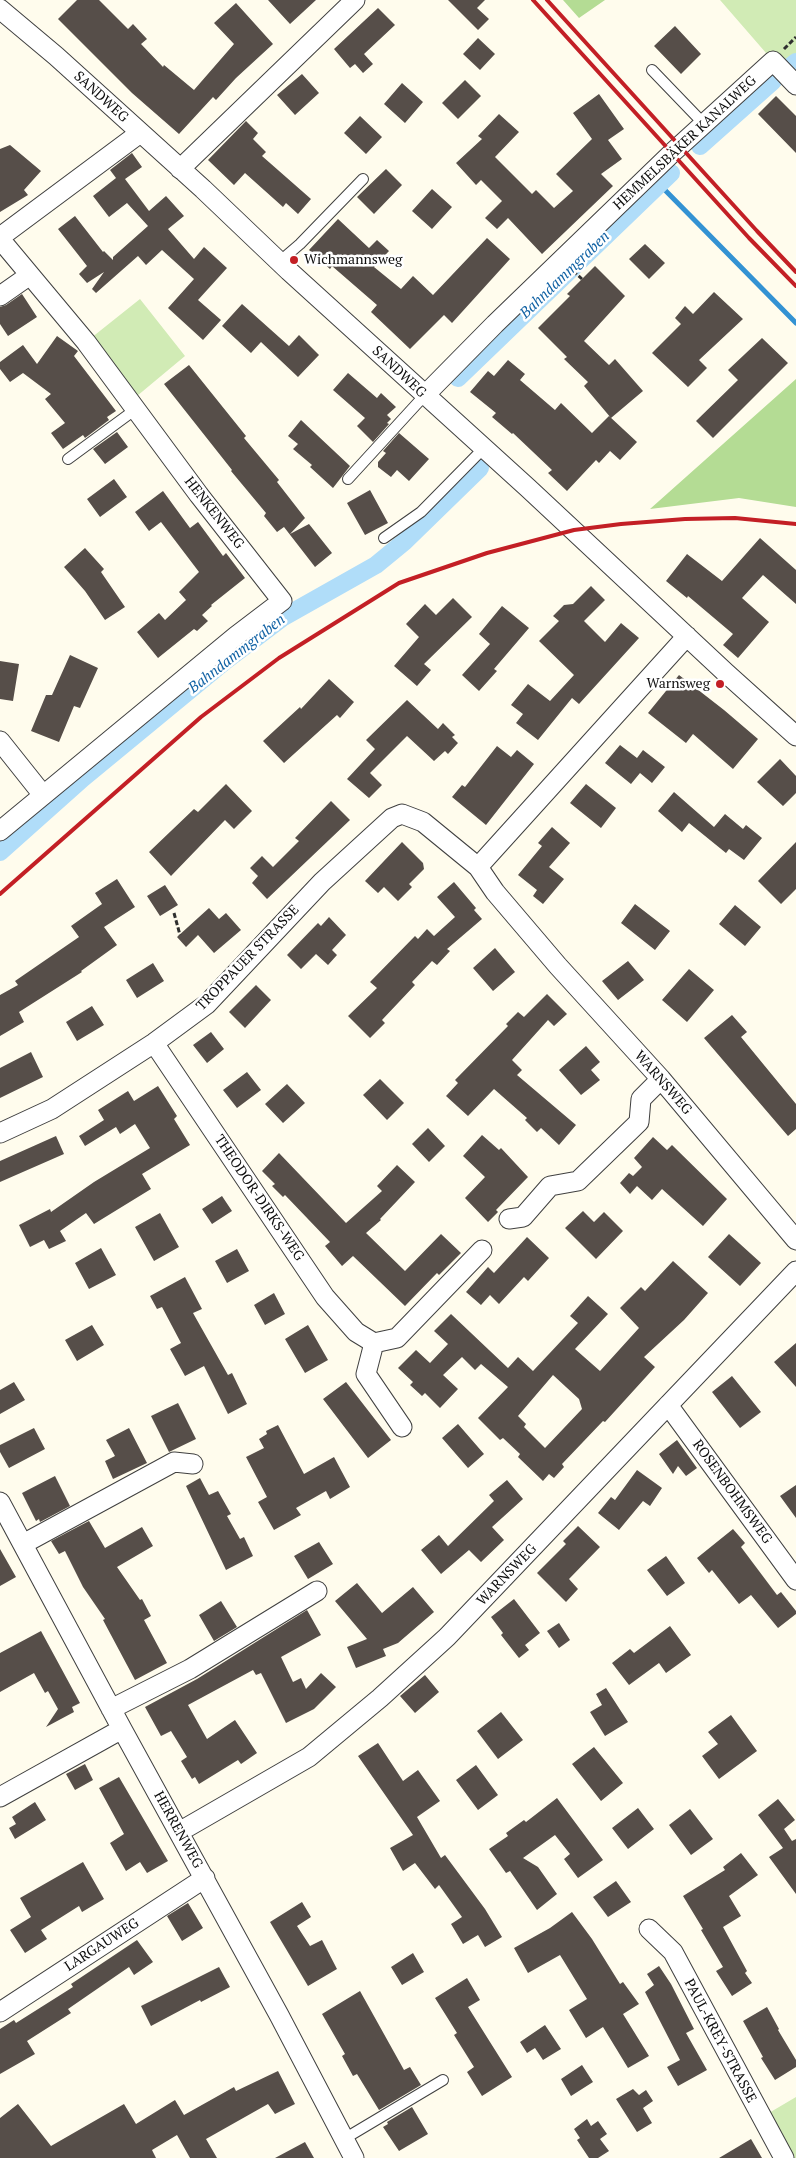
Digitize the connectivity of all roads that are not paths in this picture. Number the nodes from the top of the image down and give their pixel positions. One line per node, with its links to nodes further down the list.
1 (355, 0): 7 (street)
2 (0, 9): 6 (street, SANDWEG)
3 (652, 70): 5 (lane)
4 (796, 85): 5 (street, HEMMELSBÄKER KANALWEG)
5 (704, 124): 13 (street, HEMMELSBÄKER KANALWEG)
6 (140, 133): 7 (street, SANDWEG); 9 (street, HENKENWEG)
7 (180, 169): 10 (street, SANDWEG)
8 (363, 179): 10 (lane)
9 (0, 238): 11 (street, HENKENWEG)
10 (279, 262): 13 (street, SANDWEG)
11 (30, 275): 12 (street); 14 (street, HENKENWEG)
12 (0, 296)
13 (424, 396): 15 (street, SANDWEG); 17 (lane)
14 (136, 409): 16 (lane); 22 (street, HENKENWEG)
15 (483, 449): 18 (lane); 19 (street, SANDWEG)
16 (68, 459)
17 (348, 479)
18 (384, 538)
19 (687, 636): 20 (street, SANDWEG); 24 (street)
20 (796, 736)
21 (0, 741): 22 (street)
22 (43, 795): 23 (street)
23 (0, 831)
24 (478, 868): 25 (street, TROPPAUER STRASSE); 26 (street, WARNSWEG)
25 (154, 1043): 27 (street, TROPPAUER STRASSE); 32 (street, THEODOR-DIRKS-WEG)
26 (661, 1078): 28 (street); 29 (street, WARNSWEG)
27 (0, 1133)
28 (509, 1220)
29 (796, 1240)
30 (482, 1250): 32 (street)
31 (796, 1271): 33 (street, WARNSWEG)
32 (374, 1343): 34 (street)
33 (668, 1405): 38 (street, ROSENBOHMSWEG); 43 (street, WARNSWEG)
34 (402, 1427)
35 (193, 1464): 37 (street)
36 (0, 1502): 37 (street, HERRENWEG)
37 (22, 1544): 40 (street, HERRENWEG)
38 (796, 1580)
39 (317, 1590): 40 (street)
40 (111, 1709): 41 (street, HERRENWEG)
41 (122, 1729): 42 (street); 43 (street, HERRENWEG)
42 (0, 1797)
43 (179, 1832): 44 (street, HERRENWEG)
44 (205, 1878): 46 (street, LARGAUWEG); 48 (street, HERRENWEG)
45 (648, 1930): 50 (street, PAUL-KREY-STRASSE)
46 (0, 2012)
47 (443, 2080): 48 (lane)
48 (344, 2139): 49 (street, HERRENWEG)
49 (354, 2158)
50 (784, 2158)

